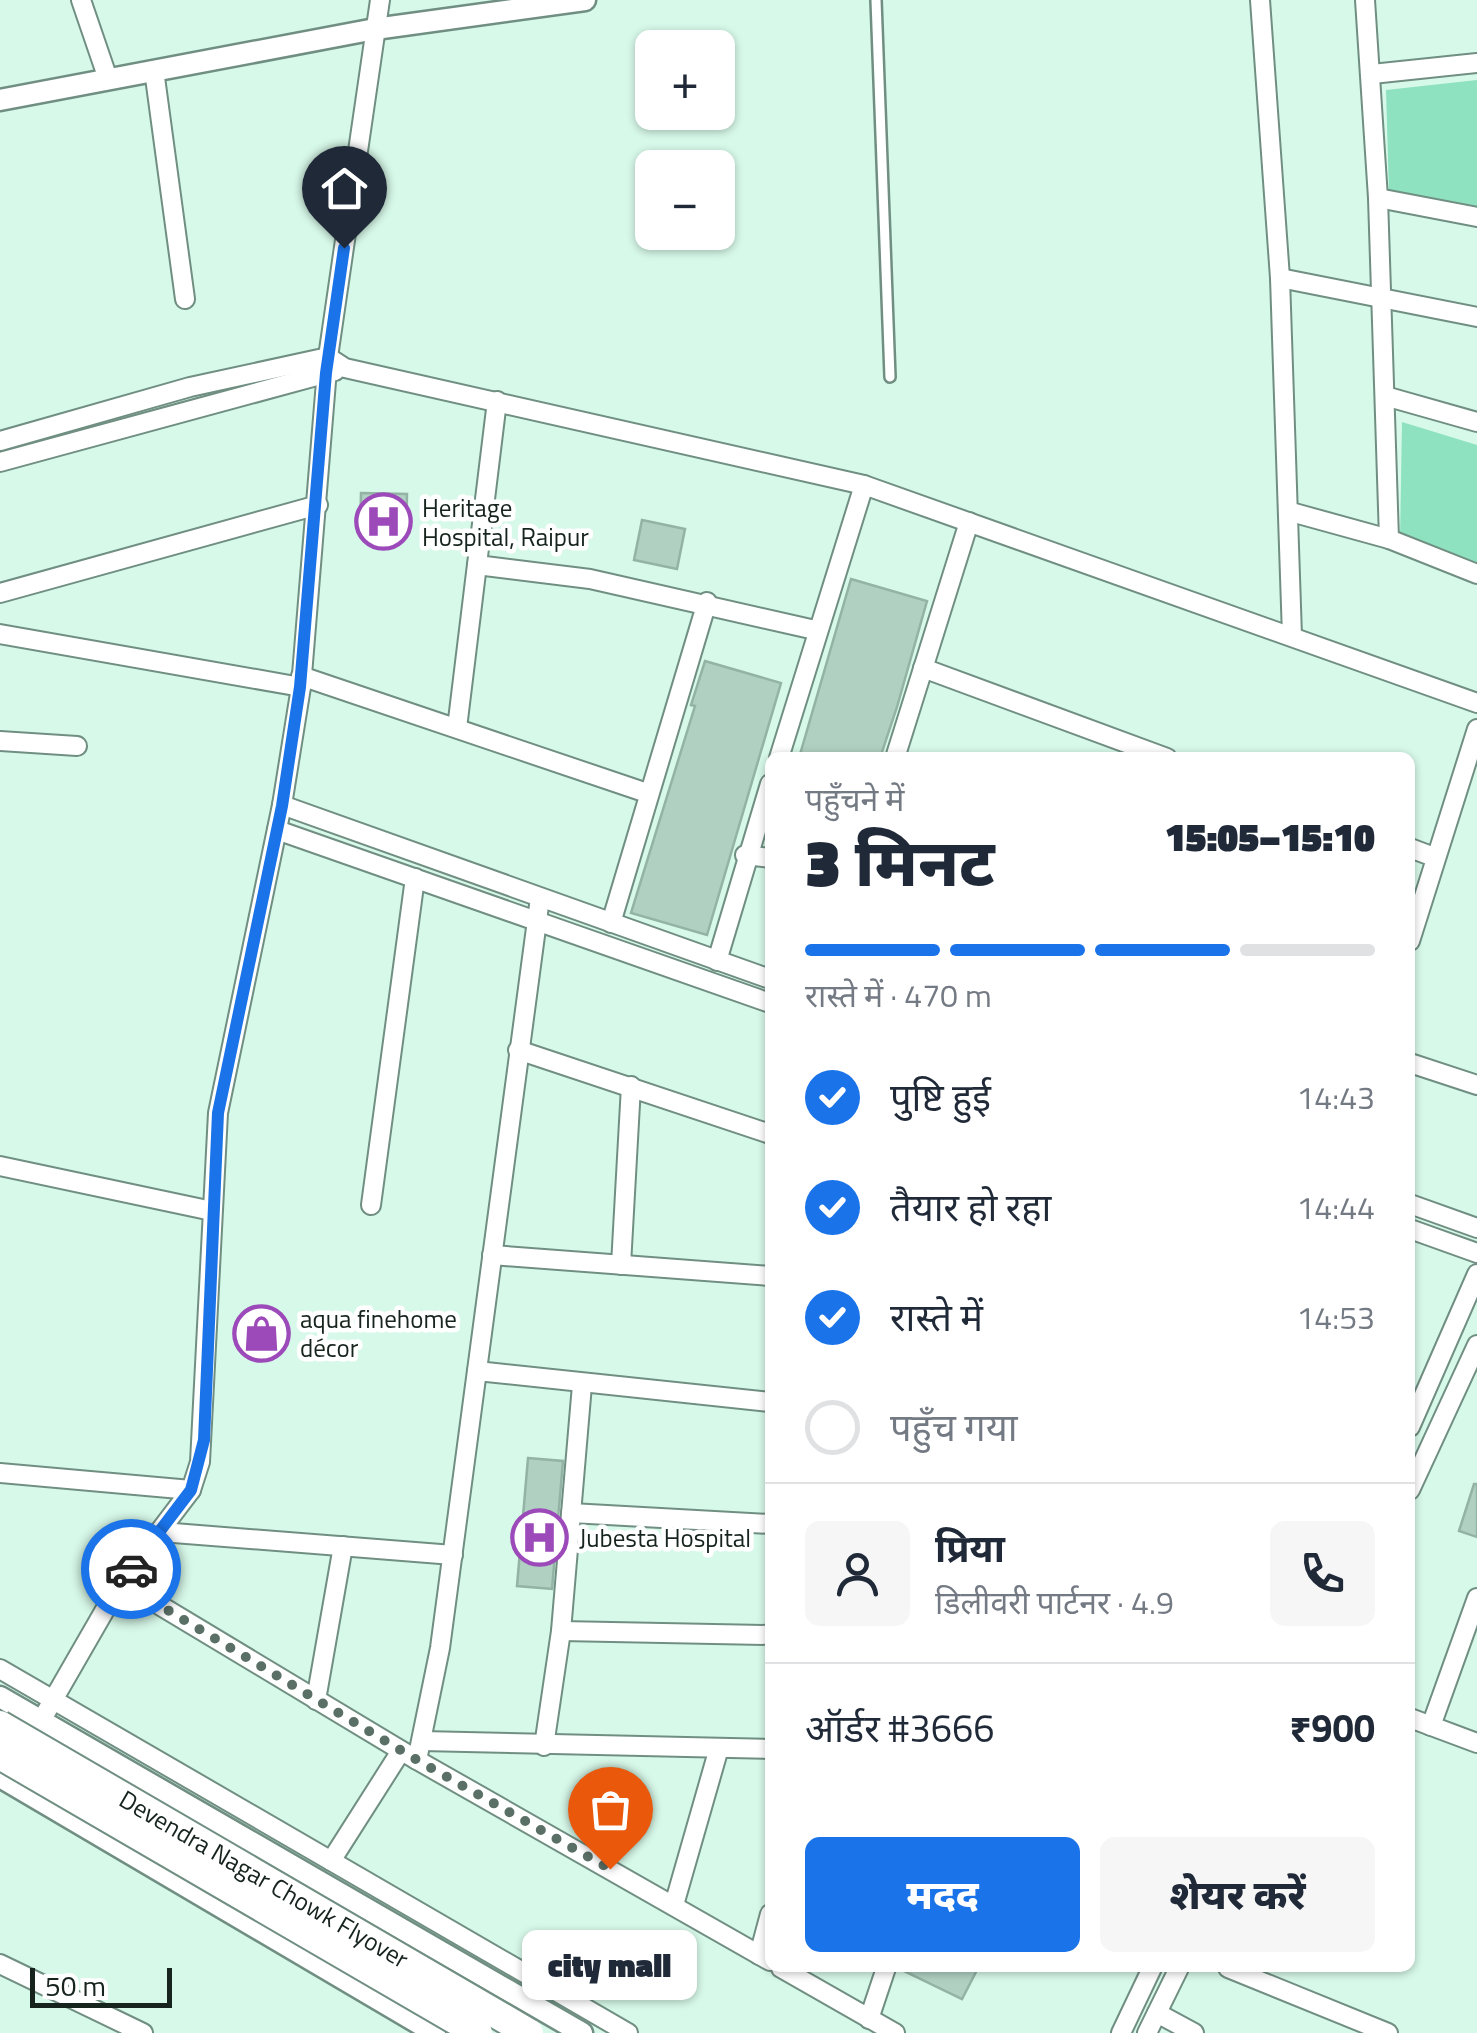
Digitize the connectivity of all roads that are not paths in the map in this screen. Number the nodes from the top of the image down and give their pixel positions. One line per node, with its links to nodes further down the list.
1 (81, 0): 11 (street)
2 (380, 0): 7 (street)
3 (585, 0): 7 (street)
4 (876, 0): 20 (lane)
5 (1260, 0): 15 (street)
6 (1366, 0): 10 (street)
7 (376, 29): 9 (street); 19 (street)
8 (1477, 63): 10 (street)
9 (154, 70): 11 (street); 17 (street)
10 (1372, 74): 13 (street)
11 (108, 79): 12 (street)
12 (0, 100)
13 (1378, 198): 14 (street); 16 (street)
14 (1477, 217)
15 (1280, 278): 16 (street); 28 (street)
16 (1381, 298): 18 (street); 21 (street)
17 (186, 299)
18 (1477, 317)
19 (333, 366): 22 (street); 24 (street); 25 (street); 27 (street)
20 (890, 378)
21 (1385, 396): 23 (street); 30 (street)
22 (497, 401): 26 (street); 31 (street)
23 (1477, 422)
24 (0, 442)
25 (0, 462)
26 (864, 485): 29 (street); 35 (street)
27 (318, 505): 33 (street); 39 (street)
28 (1291, 512): 30 (street); 37 (street)
29 (969, 522): 37 (street); 38 (street)
30 (1390, 539): 32 (street)
31 (477, 565): 34 (street); 41 (street)
32 (1477, 574)
33 (0, 592)
34 (707, 602): 35 (street); 48 (street)
35 (816, 630): 45 (street)
36 (0, 634): 39 (street)
37 (1292, 636): 40 (street)
38 (923, 668): 46 (street); 47 (street)
39 (301, 682): 41 (street); 50 (street)
40 (1477, 703)
41 (457, 728): 48 (street)
42 (1477, 729): 55 (street)
43 (0, 741): 44 (street)
44 (78, 746)
45 (781, 752)
46 (897, 752)
47 (1137, 752)
48 (647, 793): 59 (street)
49 (765, 798): 53 (street)
50 (282, 806): 51 (street); 57 (street)
51 (277, 830): 56 (street); 72 (street)
52 (1415, 850): 55 (street)
53 (745, 855): 54 (street); 61 (street)
54 (765, 857)
55 (1434, 857): 60 (street)
56 (415, 878): 58 (street); 70 (street)
57 (540, 898): 58 (street); 59 (street)
58 (539, 921): 63 (street); 64 (street)
59 (611, 923): 61 (street)
60 (1415, 924)
61 (717, 961): 62 (street)
62 (765, 976)
63 (765, 1001)
64 (518, 1050): 67 (street); 76 (street)
65 (1415, 1065): 66 (street)
66 (1477, 1085)
67 (631, 1086): 68 (street); 77 (street)
68 (765, 1132)
69 (0, 1166): 72 (street)
70 (371, 1204)
71 (1415, 1206): 73 (street)
72 (212, 1211): 90 (street)
73 (1477, 1228)
74 (1415, 1231): 75 (street)
75 (1477, 1253)
76 (492, 1256): 77 (street); 82 (street)
77 (621, 1265): 79 (street)
78 (1477, 1274): 84 (street)
79 (765, 1276)
80 (1477, 1344): 81 (street)
81 (1472, 1368): 89 (street)
82 (476, 1371): 85 (street); 95 (street)
83 (1415, 1379): 84 (street)
84 (1431, 1382): 87 (street)
85 (582, 1385): 86 (street); 91 (street)
86 (765, 1402)
87 (1415, 1416)
88 (0, 1473): 90 (street)
89 (1415, 1480)
90 (191, 1490): 93 (street)
91 (570, 1513): 92 (street); 99 (street)
92 (765, 1524)
93 (161, 1532): 94 (street); 96 (street)
94 (342, 1546): 95 (street); 104 (street)
95 (453, 1555): 109 (street)
96 (121, 1582): 102 (street); 104 (street)
97 (1477, 1598): 98 (street)
98 (1472, 1627): 107 (street)
99 (561, 1631): 100 (street); 111 (street)
100 (765, 1635)
101 (0, 1669): 102 (street)
102 (47, 1696): 105 (street); 117 (street)
103 (0, 1697): 105 (street)
104 (316, 1700): 115 (street)
105 (21, 1719): 108 (street); 116 (street); 131 (highway, Devendra Nagar Chowk Flyover, bridge); 132 (street)
106 (1415, 1720): 107 (street)
107 (1431, 1726): 110 (street)
108 (0, 1738)
109 (422, 1742): 111 (street); 115 (street)
110 (1477, 1743)
111 (544, 1746): 112 (street)
112 (719, 1748): 113 (street); 118 (street)
113 (765, 1748)
114 (0, 1754): 130 (highway, Devendra Nagar Chowk Flyover, bridge)
115 (409, 1756): 117 (street); 118 (street)
116 (0, 1774): 129 (street)
117 (331, 1861): 133 (street)
118 (674, 1905): 119 (street)
119 (764, 1958)
120 (0, 1964): 128 (street)
121 (788, 1972): 127 (street)
122 (885, 1972): 127 (street)
123 (1150, 1972): 135 (street)
124 (1177, 1972): 126 (street)
125 (1238, 1972): 138 (street)
126 (1157, 2012): 136 (street); 137 (street)
127 (870, 2019): 134 (street)
128 (143, 2033)
129 (436, 2033)
130 (478, 2033)
131 (529, 2033)
132 (582, 2033)
133 (628, 2033)
134 (894, 2033)
135 (1121, 2033)
136 (1147, 2033)
137 (1194, 2033)
138 (1388, 2033)

